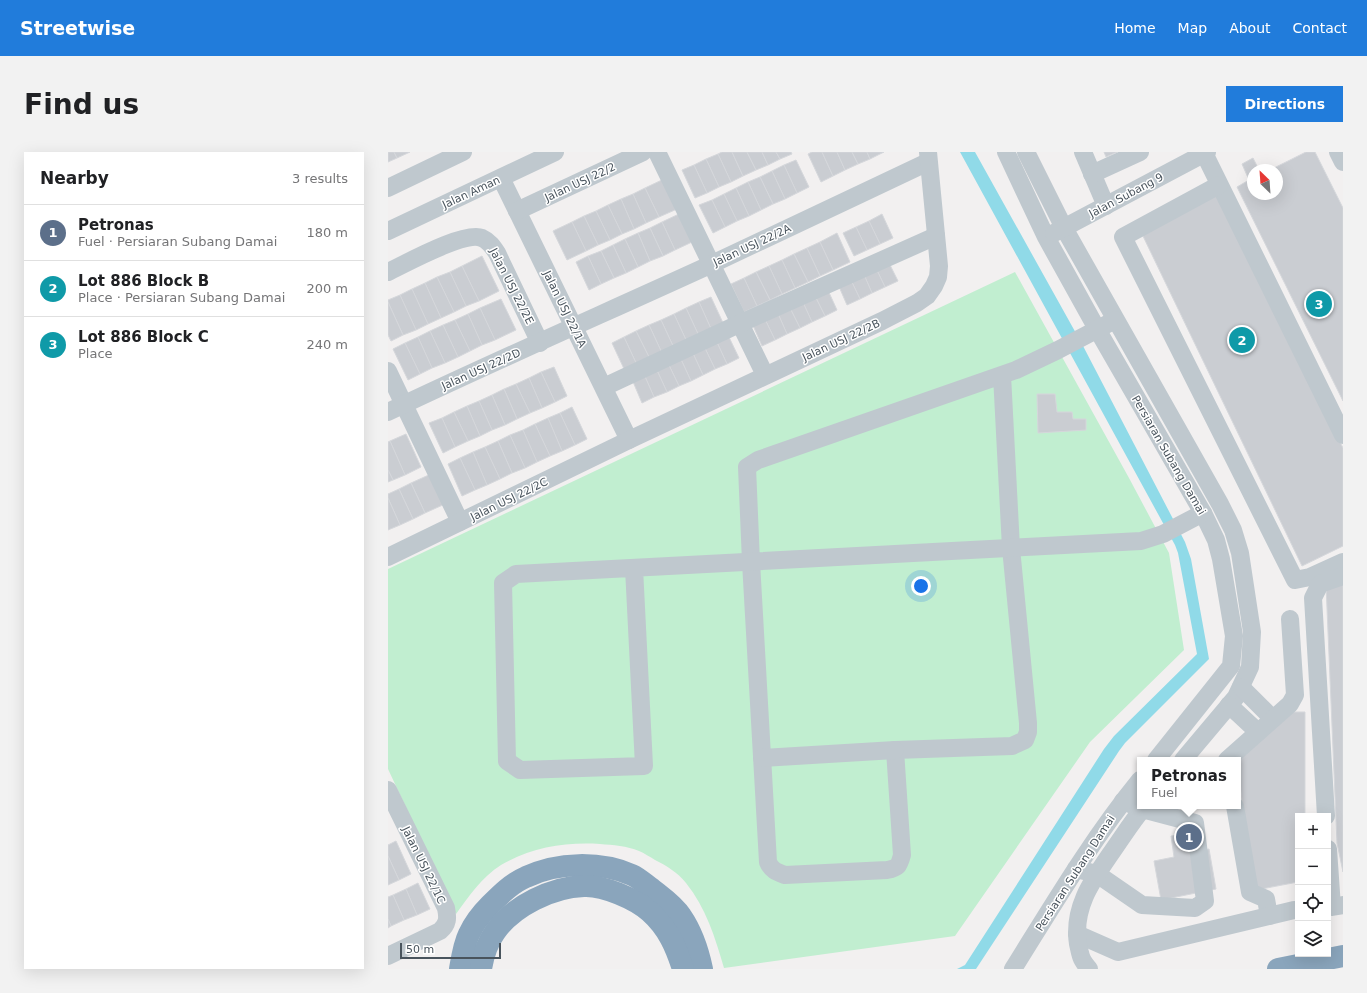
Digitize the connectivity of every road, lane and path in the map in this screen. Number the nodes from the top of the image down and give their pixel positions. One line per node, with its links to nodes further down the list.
1 (462, 152): 16 (street)
2 (555, 152): 14 (street, Jalan Aman)
3 (644, 152): 18 (street, Jalan USJ 22/2)
4 (657, 152): 23 (street)
5 (1006, 152): 22 (street, Persiaran Subang Damai)
6 (1026, 152): 19 (street, Persiaran Subang Damai)
7 (1083, 152): 13 (street)
8 (1140, 152): 13 (street)
9 (1338, 152): 12 (street)
10 (1205, 153): 15 (street); 17 (street, Jalan Subang 9)
11 (928, 157): 21 (street, Jalan USJ 22/2B); 23 (street, Jalan USJ 22/2A)
12 (1343, 162)
13 (1092, 174): 17 (street)
14 (501, 178): 18 (street, Jalan USJ 22/1A); 20 (street, Jalan Aman)
15 (1219, 185): 35 (street); 42 (street)
16 (388, 188)
17 (1106, 206): 19 (street, Jalan Subang 9)
18 (517, 211): 27 (street, Jalan USJ 22/1A)
19 (1064, 228): 22 (street, Jalan Subang 9); 25 (street, Persiaran Subang Damai)
20 (388, 231)
21 (936, 236): 26 (street); 31 (street, Jalan USJ 22/2B)
22 (1046, 237): 28 (street, Persiaran Subang Damai)
23 (712, 264): 26 (street); 27 (street, Jalan USJ 22/2A)
24 (388, 272): 29 (street, Jalan USJ 22/2E)
25 (1115, 320): 28 (street); 46 (street, Persiaran Subang Damai)
26 (741, 324): 31 (street); 33 (street)
27 (573, 326): 29 (street, Jalan USJ 22/2D); 33 (street, Jalan USJ 22/1A)
28 (1092, 332): 32 (street); 37 (street, Persiaran Subang Damai)
29 (540, 342): 34 (street, Jalan USJ 22/2D)
30 (388, 371): 34 (street)
31 (765, 375): 36 (street, Jalan USJ 22/2B)
32 (1002, 375): 39 (street); 41 (street)
33 (604, 387): 36 (street, Jalan USJ 22/1A)
34 (396, 408): 38 (street)
35 (1343, 435)
36 (629, 440): 38 (street, Jalan USJ 22/2C)
37 (1203, 513): 39 (street); 51 (street, Persiaran Subang Damai)
38 (460, 522): 40 (street, Jalan USJ 22/2C)
39 (1011, 548): 41 (street); 50 (street)
40 (388, 557)
41 (751, 562): 43 (street); 54 (street)
42 (1343, 562)
43 (634, 568): 43 (street)
44 (1343, 576): 63 (street)
45 (1290, 619): 48 (street)
46 (1241, 687): 47 (street, Persiaran Subang Damai); 48 (street)
47 (1229, 705): 49 (street); 52 (street, Persiaran Subang Damai)
48 (1273, 719): 49 (street)
49 (1258, 732): 53 (street)
50 (895, 750): 54 (street); 54 (street)
51 (1158, 757)
52 (1186, 757)
53 (1230, 757)
54 (762, 758)
55 (1137, 784): 57 (street, Persiaran Subang Damai)
56 (388, 790): 62 (street, Jalan USJ 22/1C)
57 (1122, 801): 58 (street); 64 (street, Persiaran Subang Damai)
58 (1137, 805)
59 (1143, 809): 65 (street, Persiaran Subang Damai)
60 (1150, 809): 65 (street)
61 (1236, 809): 70 (street)
62 (392, 811): 73 (street, Jalan USJ 22/1C)
63 (1326, 813)
64 (1076, 869): 65 (street); 80 (street, Persiaran Subang Damai)
65 (1096, 874): 71 (street, Persiaran Subang Damai)
66 (1330, 885): 68 (street)
67 (657, 905): 76 (highway); 77 (highway); 78 (highway); 79 (highway)
68 (1343, 905)
69 (1294, 910): 70 (street)
70 (1269, 916): 71 (street)
71 (1077, 934): 81 (street, Persiaran Subang Damai)
72 (1343, 948): 75 (street)
73 (388, 956)
74 (1343, 956): 75 (highway)
75 (1318, 961): 82 (highway)
76 (460, 969)
77 (480, 969)
78 (683, 969)
79 (702, 969)
80 (1013, 969)
81 (1089, 969)
82 (1278, 969)

